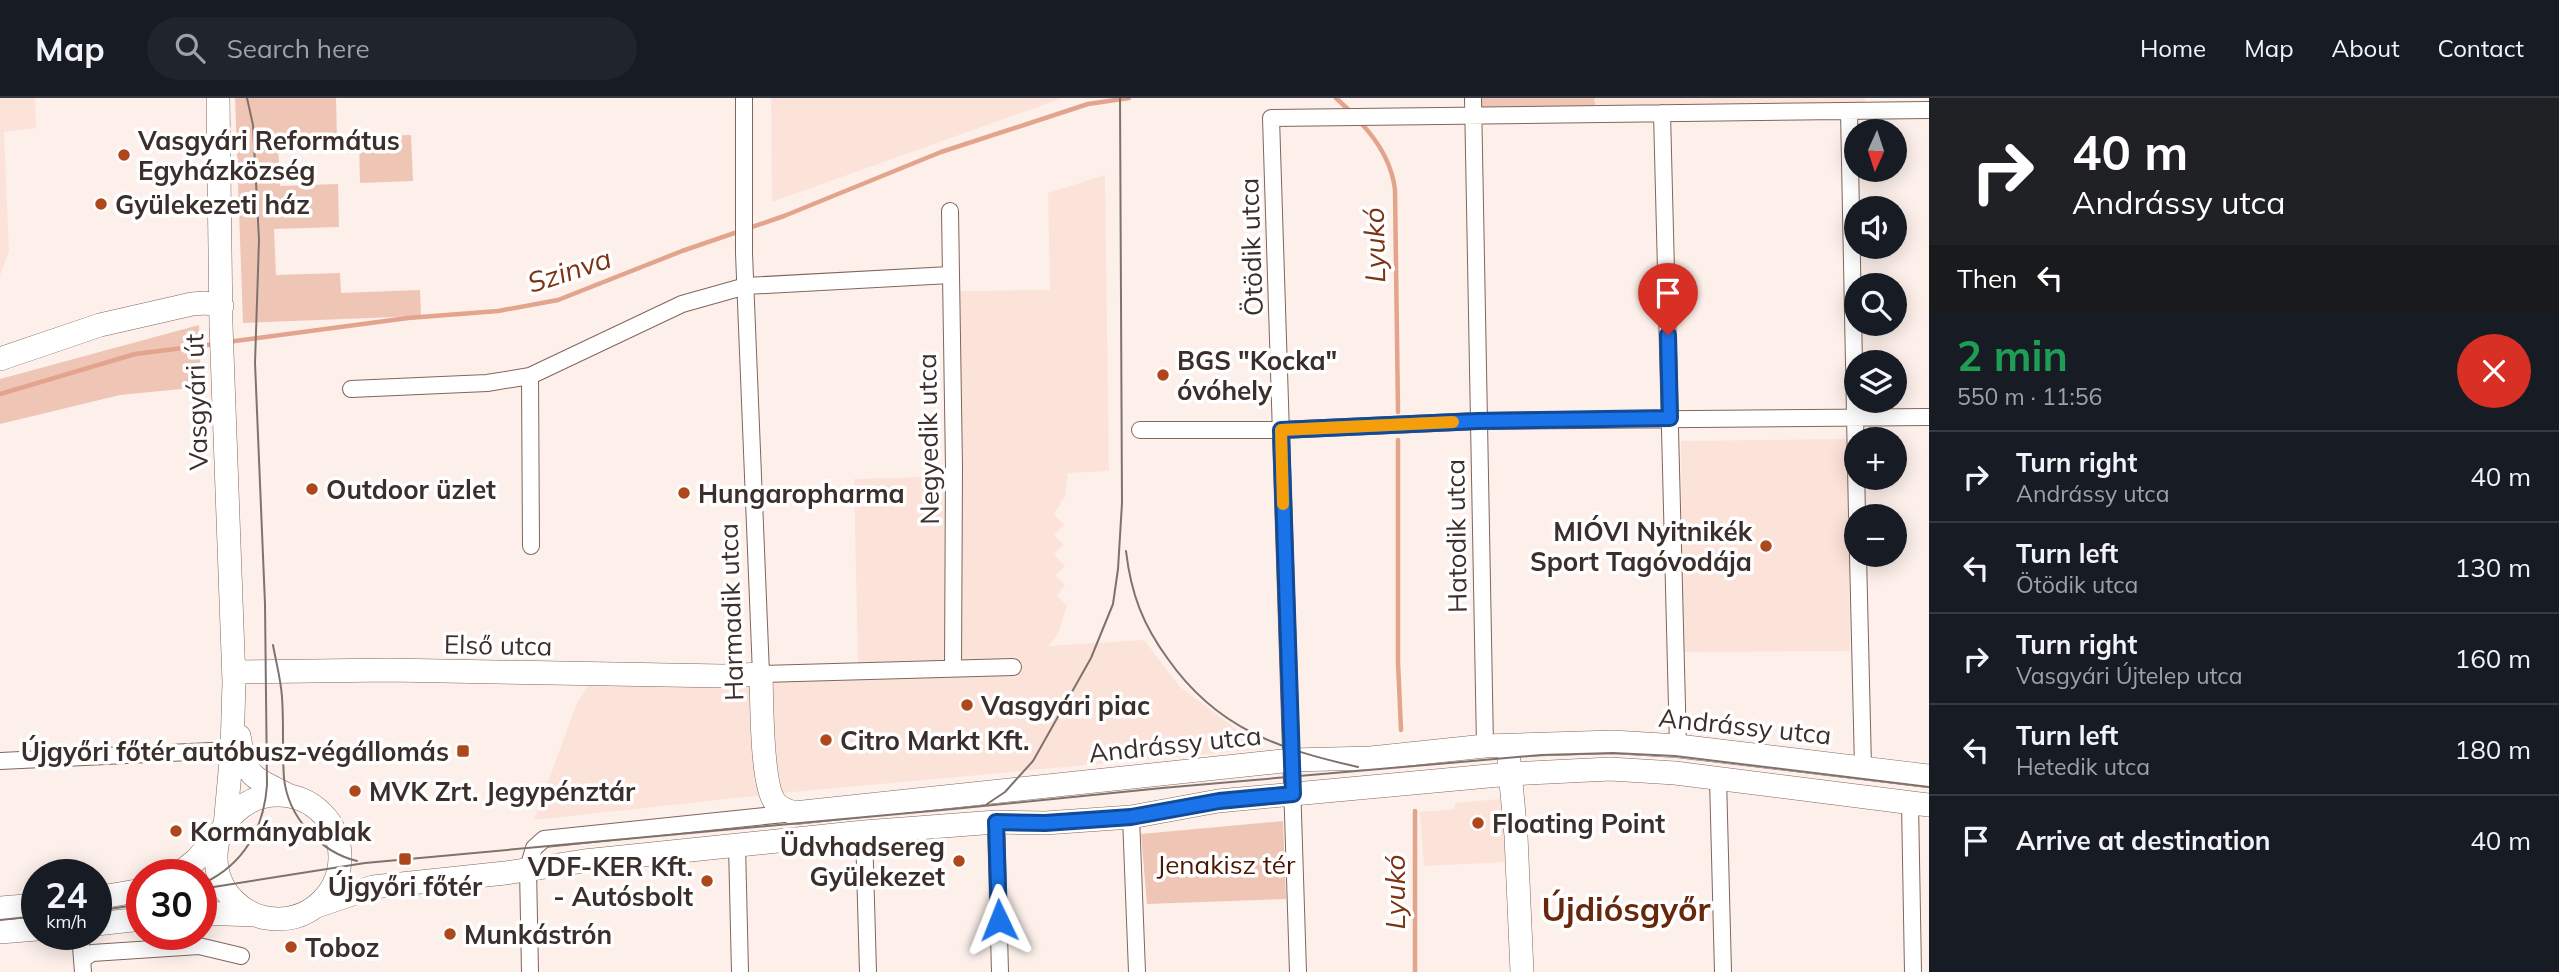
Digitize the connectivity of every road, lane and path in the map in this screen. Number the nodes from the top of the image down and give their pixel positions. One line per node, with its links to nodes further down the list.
1 (218, 98): 11 (street, Vasgyári út)
2 (744, 98): 10 (street, Harmadik utca)
3 (1473, 98): 7 (street, Hatodik utca)
4 (1929, 110): 5 (street)
5 (1849, 111): 6 (street); 15 (street)
6 (1662, 113): 7 (street); 17 (street)
7 (1473, 115): 18 (street, Hatodik utca); 20 (street, Ötödik utca)
8 (950, 211): 9 (street, Negyedik utca)
9 (950, 275): 10 (street); 25 (street, Negyedik utca)
10 (746, 286): 13 (street); 27 (street, Harmadik utca)
11 (222, 306): 12 (street); 26 (street, Vasgyári út)
12 (0, 359)
13 (530, 376): 14 (street); 22 (street)
14 (351, 388)
15 (1855, 416): 16 (street); 17 (street); 21 (street)
16 (1929, 417)
17 (1670, 418): 18 (street); 30 (street)
18 (1478, 421): 20 (street); 29 (street, Hatodik utca)
19 (1140, 430): 20 (street)
20 (1281, 430): 32 (street, Ötödik utca)
21 (1857, 504)
22 (531, 546)
23 (1858, 567): 34 (street)
24 (1013, 667): 25 (street)
25 (953, 668): 27 (street)
26 (234, 672): 27 (street, Első utca); 28 (street, Vasgyári út)
27 (761, 674): 41 (street, Harmadik utca)
28 (235, 705): 31 (street, Vasgyári út); 39 (street, Vasgyári út)
29 (1497, 745): 30 (street, Andrássy utca); 32 (street, Andrássy utca); 35 (street)
30 (1678, 746): 34 (street, Andrássy utca)
31 (232, 750): 33 (street); 44 (street, Vasgyári út)
32 (1292, 760): 38 (street, Ötödik utca); 41 (street, Andrássy utca)
33 (0, 761)
34 (1863, 767): 36 (street, Andrássy utca)
35 (1510, 774): 37 (street, Andrássy utca); 38 (street, Andrássy utca); 64 (street)
36 (1929, 776)
37 (1718, 778): 40 (street, Andrássy utca); 65 (street)
38 (1293, 794): 42 (street, Andrássy utca); 63 (street, Ötödik utca)
39 (299, 799): 44 (street); 50 (street)
40 (1919, 803): 66 (street)
41 (780, 809): 46 (street); 48 (street, Andrássy utca)
42 (1131, 817): 43 (street, Andrássy utca); 62 (street)
43 (996, 822): 45 (street, Andrássy utca); 61 (street)
44 (225, 826): 47 (street); 53 (street)
45 (864, 832): 46 (street, Andrássy utca); 60 (street)
46 (748, 844): 48 (street, Andrássy utca); 59 (street)
47 (197, 859)
48 (528, 868): 50 (street, Andrássy utca); 58 (street)
49 (21, 906): 51 (street)
50 (317, 906): 53 (street)
51 (0, 908)
52 (217, 914): 53 (street)
53 (255, 915)
54 (21, 930): 55 (street)
55 (0, 932)
56 (241, 956): 57 (street)
57 (83, 966)
58 (530, 972)
59 (740, 972)
60 (869, 972)
61 (1000, 972)
62 (1137, 972)
63 (1298, 972)
64 (1522, 972)
65 (1723, 972)
66 (1913, 972)

